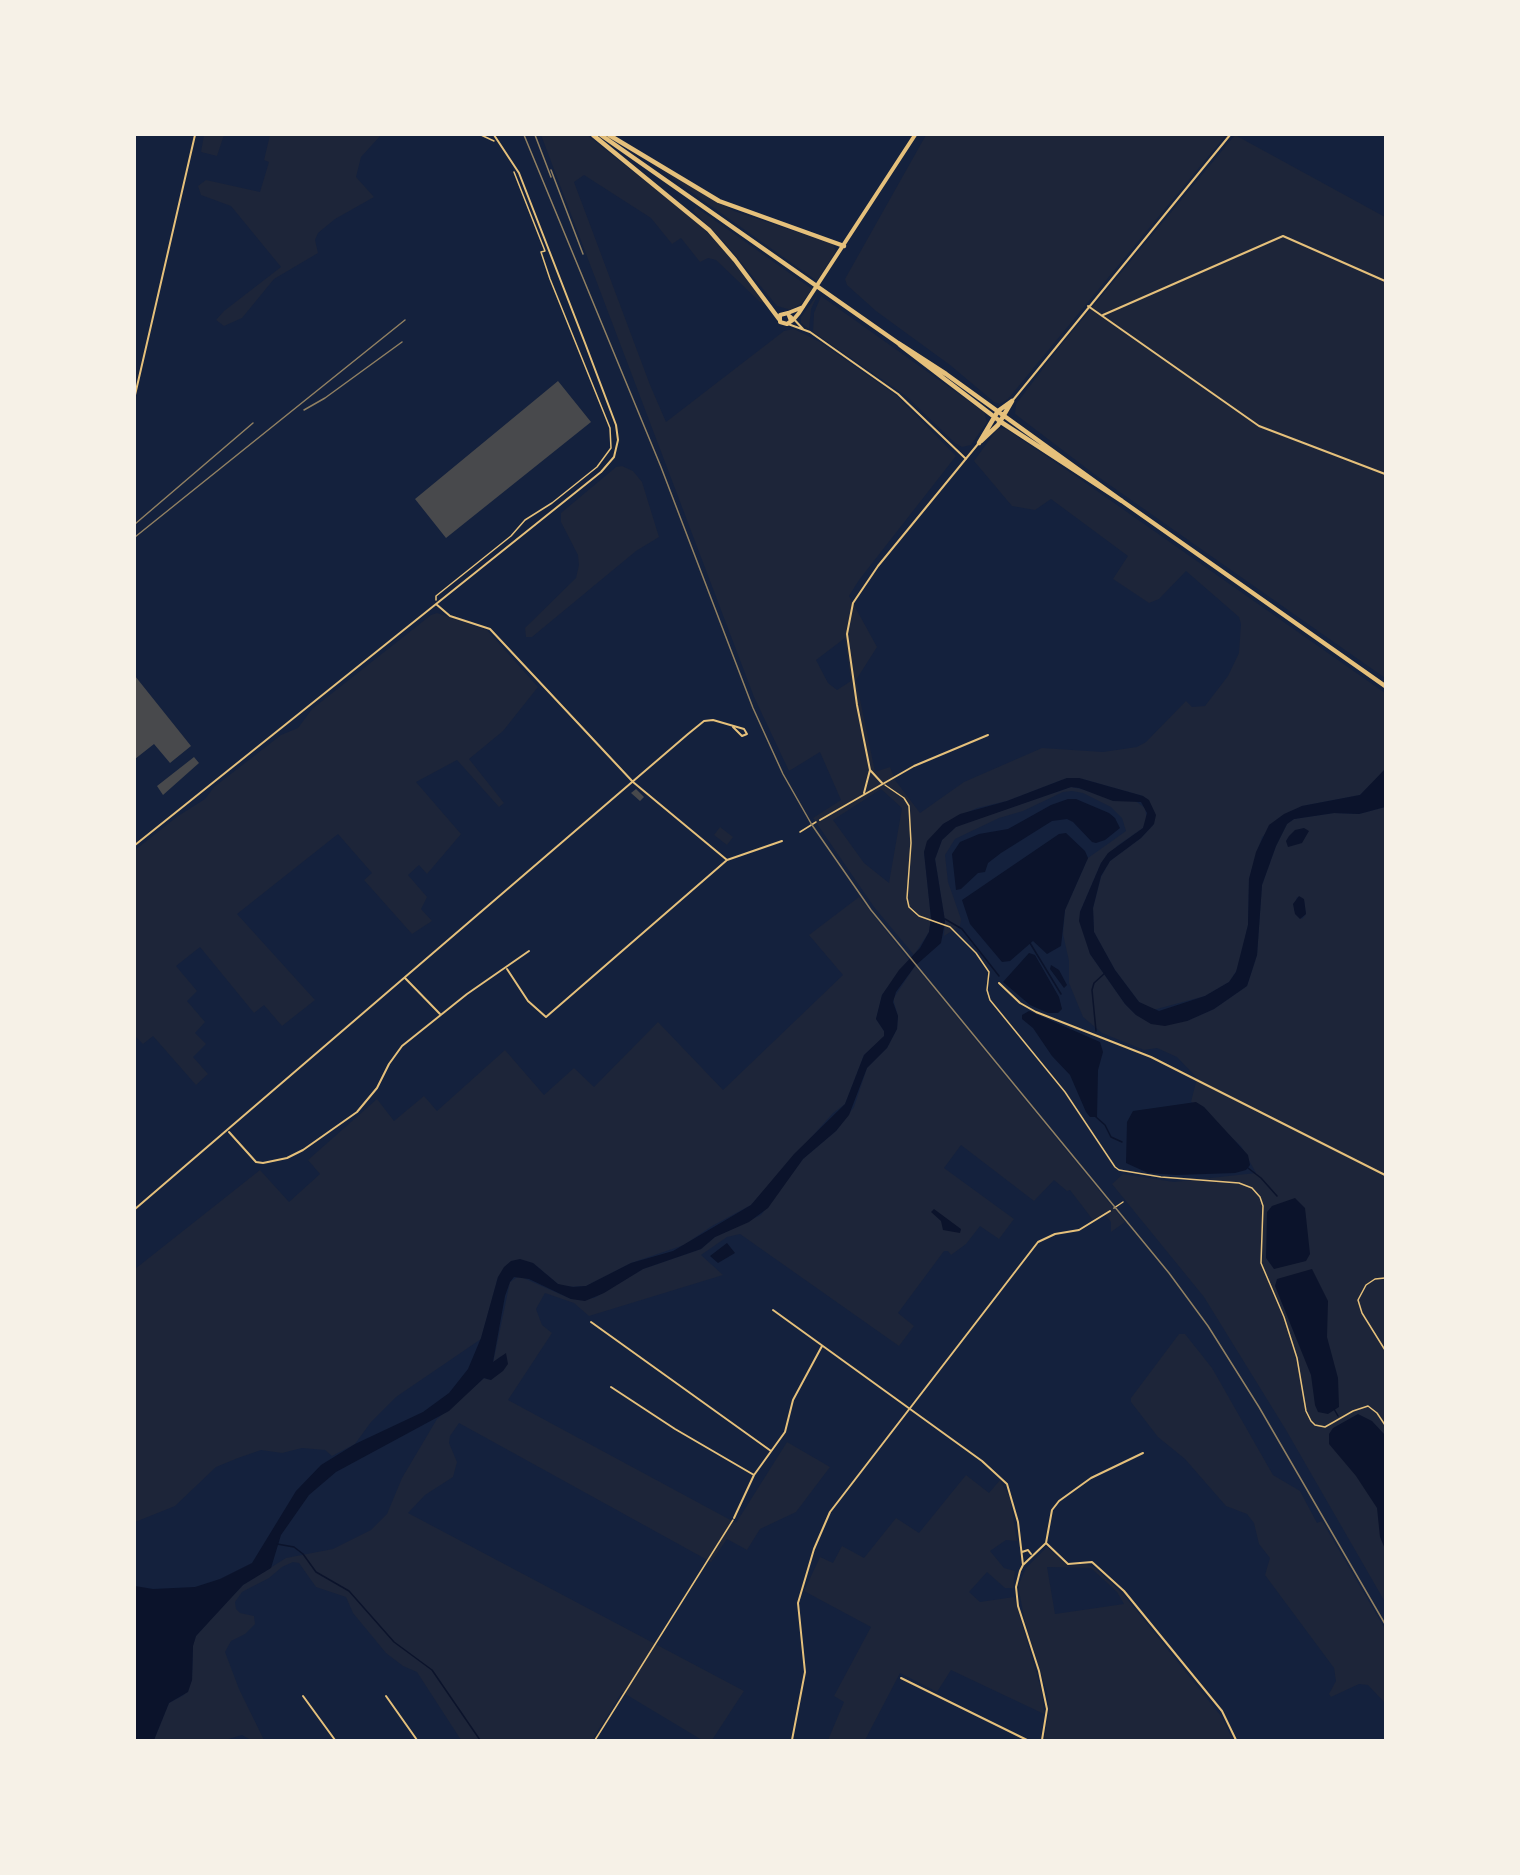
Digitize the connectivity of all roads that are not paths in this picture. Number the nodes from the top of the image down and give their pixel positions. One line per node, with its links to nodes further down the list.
1 (195, 135): 17 (street)
2 (494, 135): 27 (street)
3 (593, 135): 13 (highway)
4 (601, 135): 16 (highway)
5 (609, 135): 8 (highway)
6 (915, 135): 8 (main road)
7 (1230, 135): 11 (street)
8 (843, 246): 10 (main road)
9 (1385, 280): 12 (street)
10 (804, 306): 14 (main road); 14 (main road)
11 (1088, 306): 12 (street); 18 (street)
12 (1102, 315): 25 (street)
13 (779, 319): 14 (main road); 14 (main road)
14 (790, 319): 15 (street); 15 (street)
15 (803, 329): 24 (street)
16 (898, 344): 19 (highway); 21 (highway)
17 (135, 396)
18 (1012, 401): 19 (highway); 20 (highway)
19 (998, 411): 20 (highway); 21 (highway)
20 (1005, 416): 22 (highway); 26 (highway)
21 (994, 417): 22 (highway); 23 (highway)
22 (1000, 422): 23 (highway); 26 (highway)
23 (979, 443): 24 (street)
24 (966, 459): 31 (street)
25 (1385, 474)
26 (1122, 501): 28 (highway)
27 (436, 604): 32 (street); 37 (street)
28 (1385, 686)
29 (734, 727): 32 (street)
30 (988, 735): 33 (street)
31 (870, 770): 33 (street); 34 (street)
32 (633, 782): 38 (street); 41 (street)
33 (882, 783): 34 (street)
34 (864, 793): 35 (street)
35 (820, 820)
36 (782, 841): 38 (street)
37 (135, 845)
38 (727, 860): 40 (street)
39 (529, 951): 40 (street)
40 (506, 968): 43 (street)
41 (405, 978): 43 (street); 44 (street)
42 (999, 983): 45 (street)
43 (440, 1014): 44 (street)
44 (228, 1131): 46 (street)
45 (1385, 1175)
46 (135, 1209)
47 (1110, 1211): 52 (street)
48 (773, 1310): 50 (street)
49 (591, 1322): 53 (street)
50 (822, 1346): 52 (street); 53 (street)
51 (611, 1387): 55 (street)
52 (910, 1408): 58 (street); 66 (street)
53 (771, 1451): 55 (street)
54 (1143, 1452): 57 (street)
55 (754, 1474): 56 (street)
56 (734, 1518)
57 (1046, 1542): 59 (street); 69 (street)
58 (1022, 1552): 59 (street); 60 (street)
59 (1031, 1556): 60 (street)
60 (1023, 1565): 68 (street)
61 (901, 1678): 67 (street)
62 (303, 1696): 64 (street)
63 (386, 1696): 65 (street)
64 (335, 1740)
65 (417, 1740)
66 (792, 1740)
67 (1027, 1740)
68 (1042, 1740)
69 (1236, 1740)

